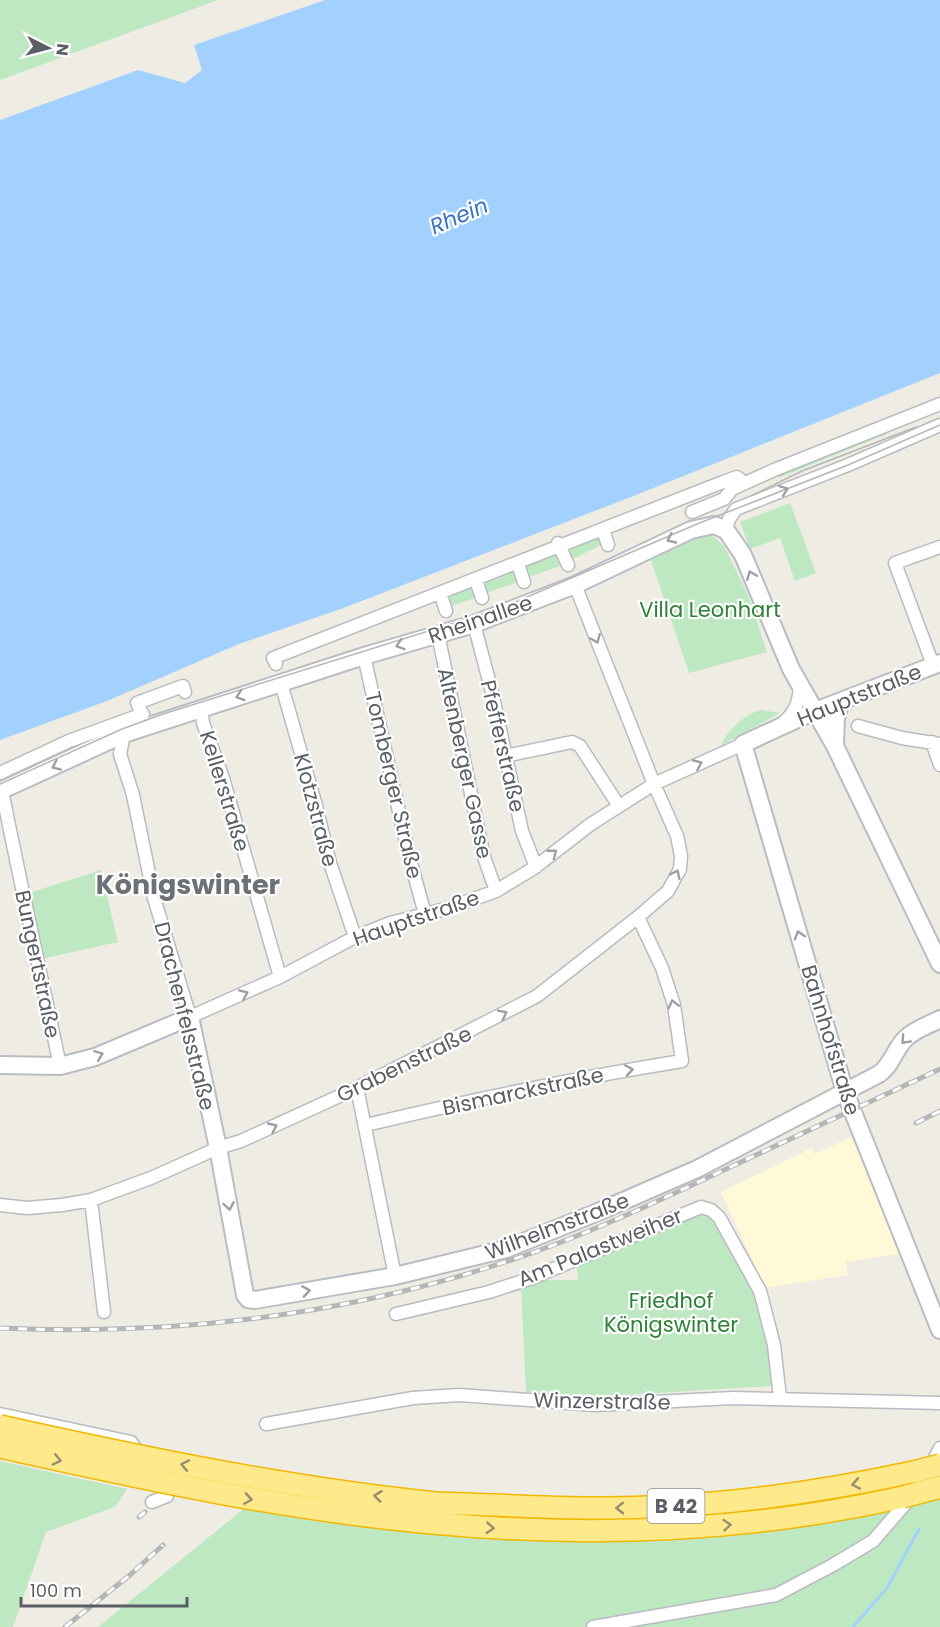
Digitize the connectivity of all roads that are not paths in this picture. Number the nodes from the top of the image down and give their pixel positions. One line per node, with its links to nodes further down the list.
1 (940, 404): 3 (street)
2 (940, 425): 6 (street, one-way to 2)
3 (726, 487): 4 (street); 5 (street)
4 (692, 512)
5 (603, 530): 7 (street); 8 (street)
6 (726, 530): 14 (street, Rheinallee, one-way to 14); 24 (street, one-way to 6)
7 (559, 545): 10 (street); 11 (street)
8 (608, 545)
9 (940, 547): 22 (street)
10 (518, 564): 12 (street); 13 (street)
11 (568, 565)
12 (476, 580): 15 (street); 16 (street)
13 (524, 582)
14 (574, 585): 18 (street, Rheinallee); 37 (street, Grabenstraße, one-way to 37)
15 (440, 593): 17 (street); 21 (street)
16 (482, 598)
17 (446, 611)
18 (474, 624): 19 (street, Rheinallee); 35 (street, Pfefferstraße)
19 (438, 634): 20 (street, Rheinallee, one-way to 20); 41 (street, Altenberger Gasse)
20 (364, 656): 23 (street, Rheinallee); 42 (street, Tomberger Straße)
21 (274, 659)
22 (936, 664): 26 (street, Hauptstraße)
23 (280, 683): 27 (street, Rheinallee, one-way to 27); 44 (street, Klotzstraße)
24 (800, 686): 28 (street); 31 (street, Hauptstraße)
25 (185, 692): 30 (street)
26 (841, 701): 28 (street, Hauptstraße); 34 (street)
27 (201, 708): 30 (street, Rheinallee); 46 (street, Kellerstraße)
28 (815, 711): 31 (street, Hauptstraße); 34 (street)
29 (858, 726): 32 (street)
30 (120, 728): 38 (street, Rheinallee); 47 (street, Drachenfelsstraße)
31 (777, 729): 33 (street, Hauptstraße)
32 (936, 743): 36 (street)
33 (742, 744): 37 (street, Hauptstraße, one-way to 33); 52 (street, Bahnhofstraße, one-way to 33)
34 (835, 746): 45 (street)
35 (505, 756): 39 (street); 40 (street, Pfefferstraße)
36 (940, 765)
37 (654, 784): 39 (street, Hauptstraße); 43 (street, Grabenstraße, one-way to 37)
38 (1, 785): 50 (street, Bungertstraße)
39 (619, 806): 40 (street, Hauptstraße, one-way to 39)
40 (536, 867): 41 (street, Hauptstraße)
41 (496, 891): 42 (street, Hauptstraße)
42 (425, 914): 44 (street, Hauptstraße)
43 (638, 917): 51 (street, Grabenstraße, one-way to 43); 53 (street, Bismarckstraße, one-way to 43)
44 (355, 937): 46 (street, Hauptstraße)
45 (940, 964)
46 (279, 978): 47 (street, Hauptstraße, one-way to 46)
47 (190, 1017): 50 (street, Hauptstraße, one-way to 47); 54 (street, Drachenfelsstraße)
48 (938, 1020): 52 (street, Wilhelmstraße, one-way to 52)
49 (0, 1065): 50 (street, Hauptstraße)
50 (60, 1066)
51 (357, 1088): 53 (street); 54 (street, Grabenstraße, one-way to 51)
52 (846, 1094): 57 (street, Wilhelmstraße); 61 (street, Bahnhofstraße)
53 (366, 1125): 57 (street)
54 (218, 1148): 55 (street, Grabenstraße); 58 (street, Drachenfelsstraße, one-way to 58)
55 (91, 1200): 56 (street, Grabenstraße); 59 (street)
56 (0, 1205)
57 (395, 1276): 58 (street, Wilhelmstraße, one-way to 57)
58 (248, 1299)
59 (104, 1312)
60 (396, 1314): 62 (street, Am Palastweiher)
61 (940, 1330)
62 (780, 1398): 63 (street, Winzerstraße); 65 (street, Winzerstraße)
63 (940, 1403)
64 (0, 1413): 71 (street)
65 (267, 1424)
66 (0, 1426): 72 (highway, B 42, one-way to 66, bridge)
67 (0, 1448): 72 (highway, B 42, one-way to 72, bridge)
68 (940, 1448): 73 (street)
69 (940, 1465): 72 (highway, B 42, one-way to 72, bridge)
70 (940, 1487): 72 (highway, B 42, one-way to 70, bridge)
71 (152, 1502)
72 (434, 1513)
73 (592, 1627)

